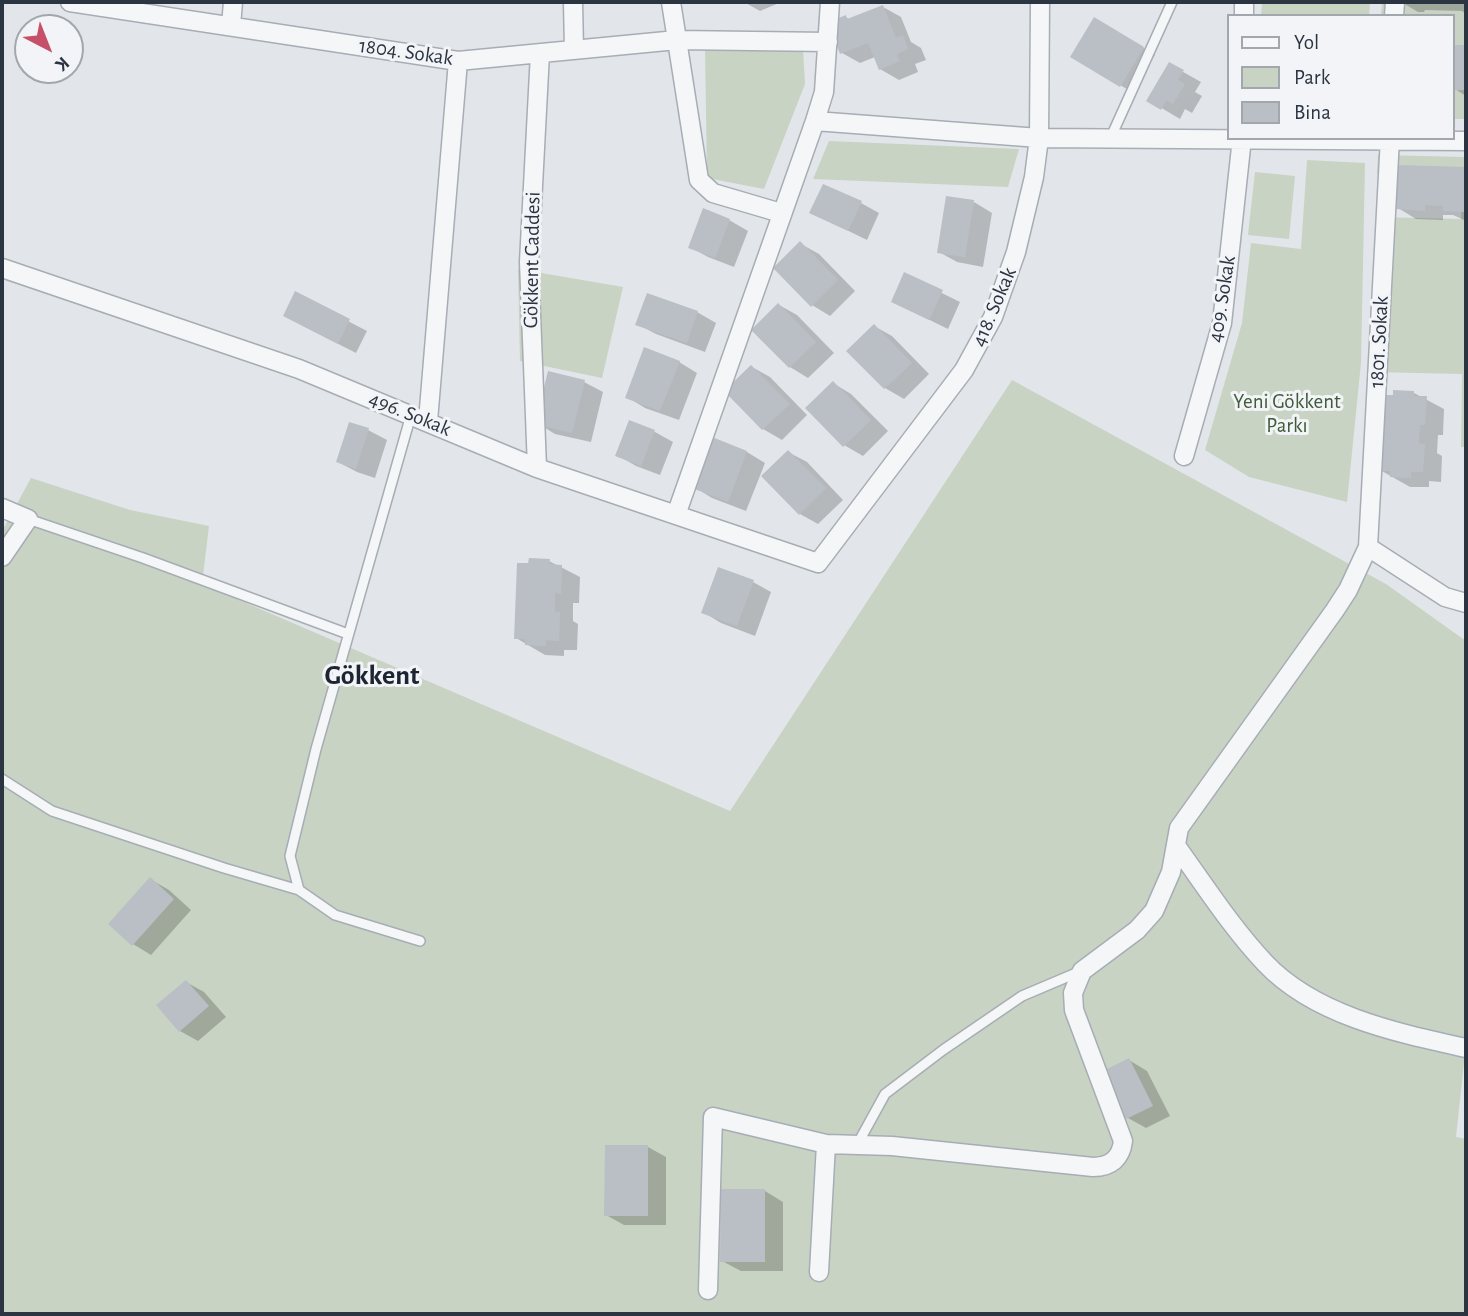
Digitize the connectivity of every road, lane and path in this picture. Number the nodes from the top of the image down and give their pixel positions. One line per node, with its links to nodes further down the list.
1 (70, 2): 8 (street, 1804. Sokak)
2 (233, 2): 8 (street)
3 (573, 2): 11 (street)
4 (671, 2): 9 (street)
5 (830, 2): 10 (street)
6 (1040, 2): 15 (street, 418. Sokak)
7 (1172, 2): 16 (lane)
8 (231, 26): 13 (street, 1804. Sokak)
9 (677, 40): 10 (street, 1804. Sokak); 11 (street, 1804. Sokak); 22 (street)
10 (828, 42): 14 (street)
11 (574, 50): 12 (street, 1804. Sokak)
12 (540, 53): 13 (street, 1804. Sokak); 26 (street, Gökkent Caddesi)
13 (458, 61): 24 (street)
14 (816, 121): 15 (street); 22 (street)
15 (1039, 138): 16 (street); 32 (street, 418. Sokak)
16 (1110, 139): 17 (street)
17 (1226, 139)
18 (1242, 140): 25 (street, 409. Sokak)
19 (1390, 140): 30 (street, 1801. Sokak)
20 (1428, 140): 21 (street)
21 (1466, 141)
22 (781, 213): 28 (street)
23 (2, 268): 24 (street, 496. Sokak)
24 (420, 418): 26 (street, 496. Sokak); 34 (lane)
25 (1184, 456)
26 (537, 468): 28 (street, 496. Sokak)
27 (2, 508): 29 (street)
28 (676, 515): 32 (street, 496. Sokak)
29 (28, 519): 31 (street); 34 (lane)
30 (1368, 547): 33 (street); 36 (street)
31 (2, 557)
32 (818, 563)
33 (1466, 603)
34 (348, 634): 37 (lane)
35 (2, 779): 37 (lane)
36 (1177, 847): 39 (street); 40 (street)
37 (299, 890): 38 (lane)
38 (420, 941)
39 (1082, 971): 42 (lane); 42 (street)
40 (1466, 1048)
41 (826, 1143): 42 (street); 43 (street); 44 (street)
42 (857, 1144)
43 (819, 1272)
44 (708, 1290)

